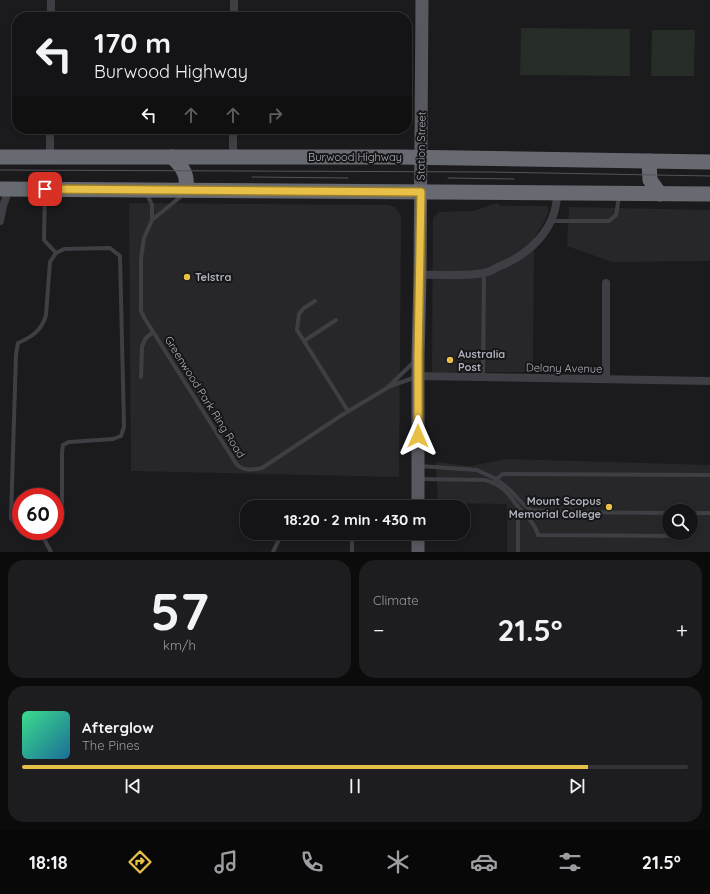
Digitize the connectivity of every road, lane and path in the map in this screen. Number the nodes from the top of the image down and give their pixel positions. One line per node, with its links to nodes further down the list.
1 (51, 0): 4 (street)
2 (234, 0): 5 (street)
3 (422, 0): 12 (main road, Station Street)
4 (51, 12)
5 (234, 12)
6 (50, 134): 9 (street)
7 (233, 134): 11 (street)
8 (0, 157): 9 (highway, Burwood Highway)
9 (50, 157): 10 (highway, Burwood Highway)
10 (172, 157): 11 (highway, Burwood Highway); 18 (highway)
11 (233, 157): 12 (highway, Burwood Highway)
12 (420, 157): 13 (highway, Burwood Highway); 19 (main road, Station Street)
13 (649, 161): 14 (highway, Burwood Highway); 22 (highway)
14 (710, 162)
15 (5, 189): 16 (highway); 25 (street)
16 (45, 189): 17 (highway); 27 (lane)
17 (146, 190): 18 (highway); 24 (lane)
18 (186, 190): 19 (highway); 24 (lane)
19 (421, 192): 20 (highway); 29 (main road, Station Street)
20 (557, 194): 21 (highway); 26 (street)
21 (619, 194): 22 (highway); 26 (lane)
22 (660, 194): 23 (highway)
23 (710, 194)
24 (152, 220): 33 (lane, Greenwood Park Ring Road)
25 (0, 221)
26 (551, 221): 28 (street)
27 (56, 253): 46 (lane); 53 (lane)
28 (484, 273): 29 (street); 38 (lane)
29 (420, 275): 35 (main road, Station Street)
30 (606, 283): 39 (street)
31 (314, 301): 34 (lane)
32 (336, 320): 34 (lane)
33 (153, 332): 36 (lane); 42 (lane, Greenwood Park Ring Road)
34 (304, 341): 42 (lane)
35 (418, 358): 37 (main road, Station Street); 41 (lane)
36 (142, 376)
37 (418, 376): 38 (street, Delany Avenue); 41 (lane); 43 (main road, Station Street)
38 (483, 377): 39 (street, Delany Avenue)
39 (606, 379): 40 (street, Delany Avenue)
40 (710, 381)
41 (386, 388): 42 (lane, Greenwood Park Ring Road)
42 (348, 411)
43 (418, 472): 45 (lane); 45 (lane); 48 (main road, Station Street)
44 (710, 475): 45 (lane)
45 (494, 481): 47 (lane); 49 (lane)
46 (62, 488)
47 (518, 498): 49 (lane); 50 (lane)
48 (418, 500)
49 (518, 507): 54 (lane); 63 (lane)
50 (662, 513)
51 (698, 513): 52 (lane)
52 (710, 513)
53 (12, 519)
54 (662, 536)
55 (44, 540): 59 (lane)
56 (279, 540): 60 (lane)
57 (352, 540): 61 (lane)
58 (418, 540): 62 (main road)
59 (50, 552)
60 (273, 552)
61 (352, 552)
62 (418, 552)
63 (518, 552)

